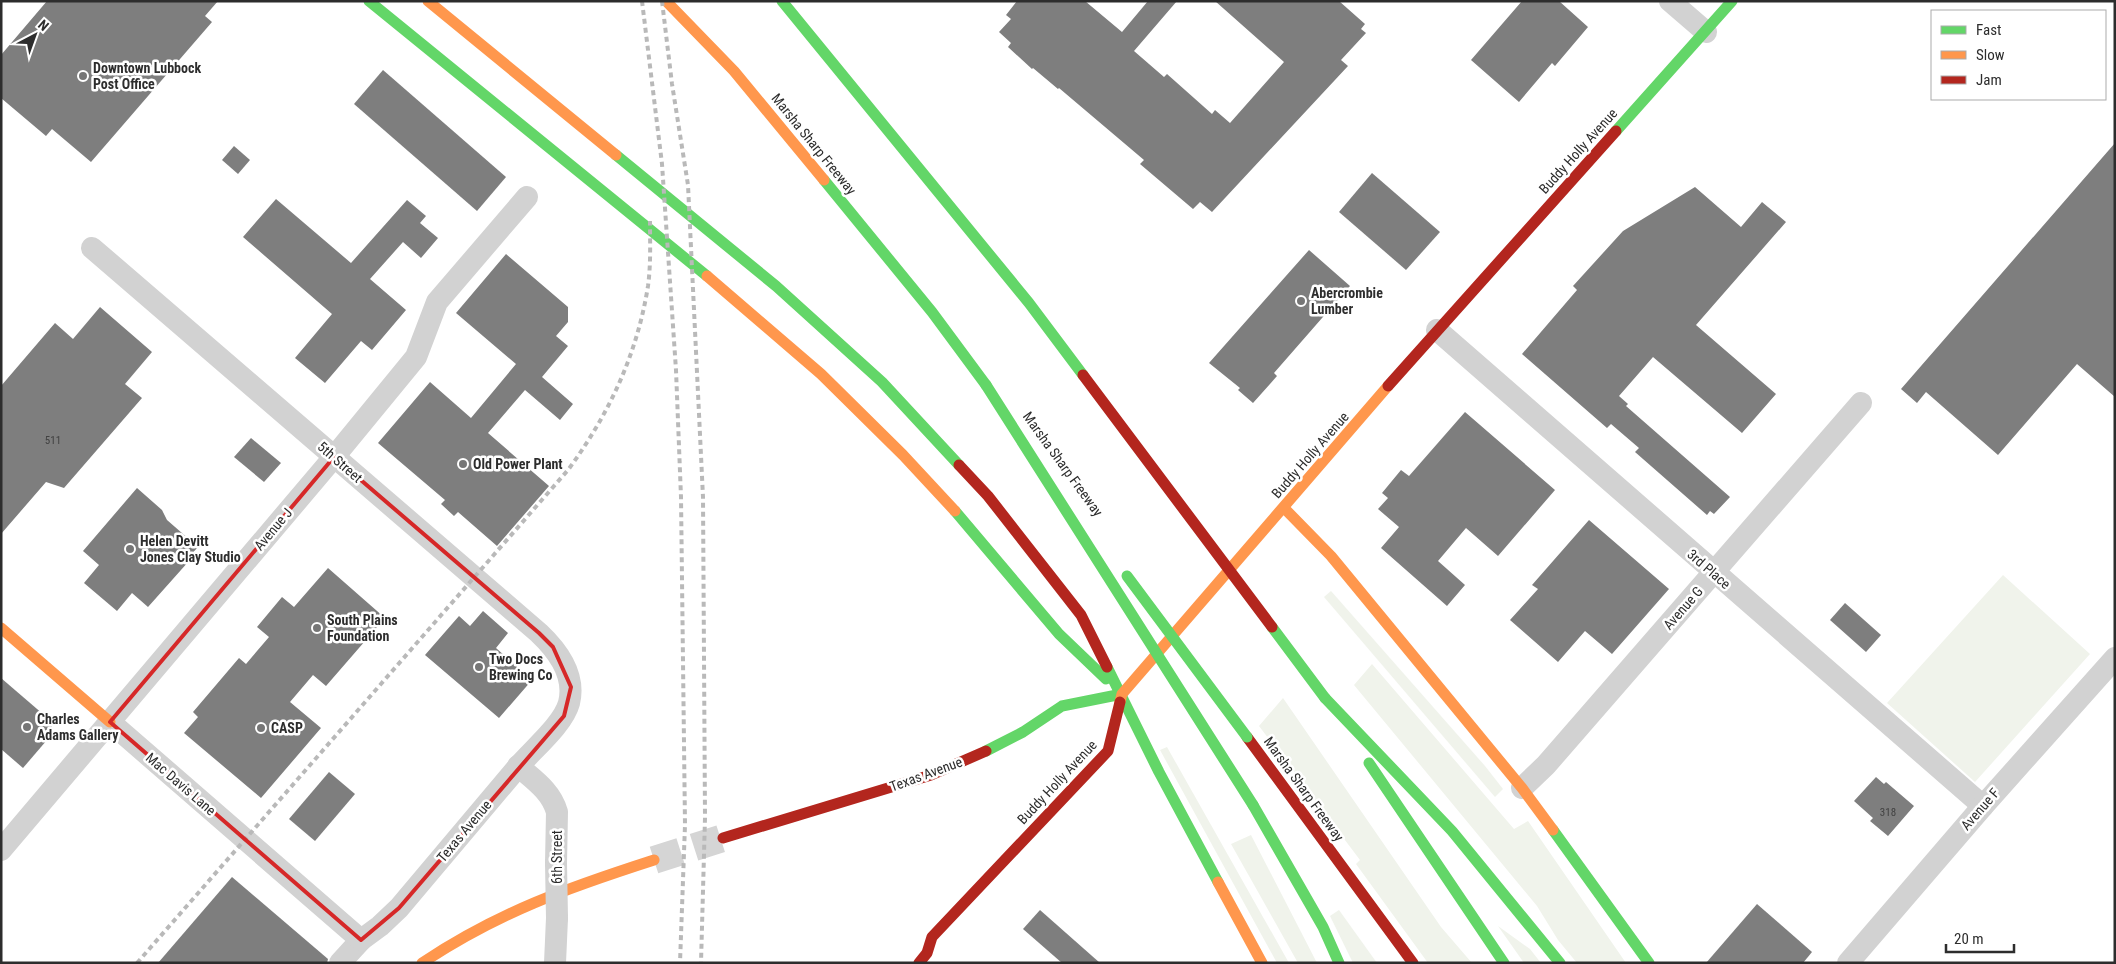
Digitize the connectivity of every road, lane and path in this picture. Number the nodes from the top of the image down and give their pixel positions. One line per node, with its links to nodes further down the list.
1 (369, 1): 21 (main road)
2 (428, 1): 21 (main road)
3 (666, 1): 11 (main road, Marsha Sharp Freeway)
4 (782, 1): 22 (main road, bridge)
5 (1670, 1): 7 (street)
6 (1732, 1): 7 (main road, Buddy Holly Avenue)
7 (1706, 32): 10 (main road, Buddy Holly Avenue)
8 (527, 197): 13 (street, Avenue J)
9 (92, 248): 13 (street, 5th Street)
10 (1436, 330): 14 (main road, Buddy Holly Avenue); 17 (street, 3rd Place)
11 (986, 385): 15 (main road, Marsha Sharp Freeway, bridge); 38 (main road, bridge)
12 (1861, 403): 17 (street, Avenue G)
13 (334, 457): 20 (street, 5th Street); 23 (street, Avenue J)
14 (1284, 508): 21 (main road, Buddy Holly Avenue); 25 (main road)
15 (1081, 513)
16 (1122, 569): 39 (main road, Marsha Sharp Freeway, bridge)
17 (1713, 573): 25 (street, Avenue G); 26 (street, 3rd Place)
18 (1, 628): 23 (main road, Mac Davis Lane)
19 (2115, 658): 26 (street, Avenue F)
20 (571, 687): 24 (street, Texas Avenue)
21 (1122, 694): 27 (main road, Texas Avenue); 30 (main road, Buddy Holly Avenue); 37 (main road)
22 (1325, 698): 40 (main road); 41 (main road)
23 (110, 722): 28 (street, Avenue J); 31 (street, Mac Davis Lane)
24 (518, 766): 31 (street, Texas Avenue); 35 (street, 6th Street, bridge)
25 (1522, 788): 42 (main road)
26 (1983, 806): 43 (street, Avenue F)
27 (723, 838)
28 (1, 850)
29 (654, 860): 34 (main road)
30 (932, 937): 32 (main road, Buddy Holly Avenue); 36 (main road, Buddy Holly Avenue)
31 (361, 940): 33 (street, Texas Avenue)
32 (916, 944)
33 (340, 963)
34 (422, 963)
35 (555, 963)
36 (919, 963)
37 (1262, 963)
38 (1339, 963)
39 (1414, 963)
40 (1504, 963)
41 (1560, 963)
42 (1649, 963)
43 (1848, 963)

